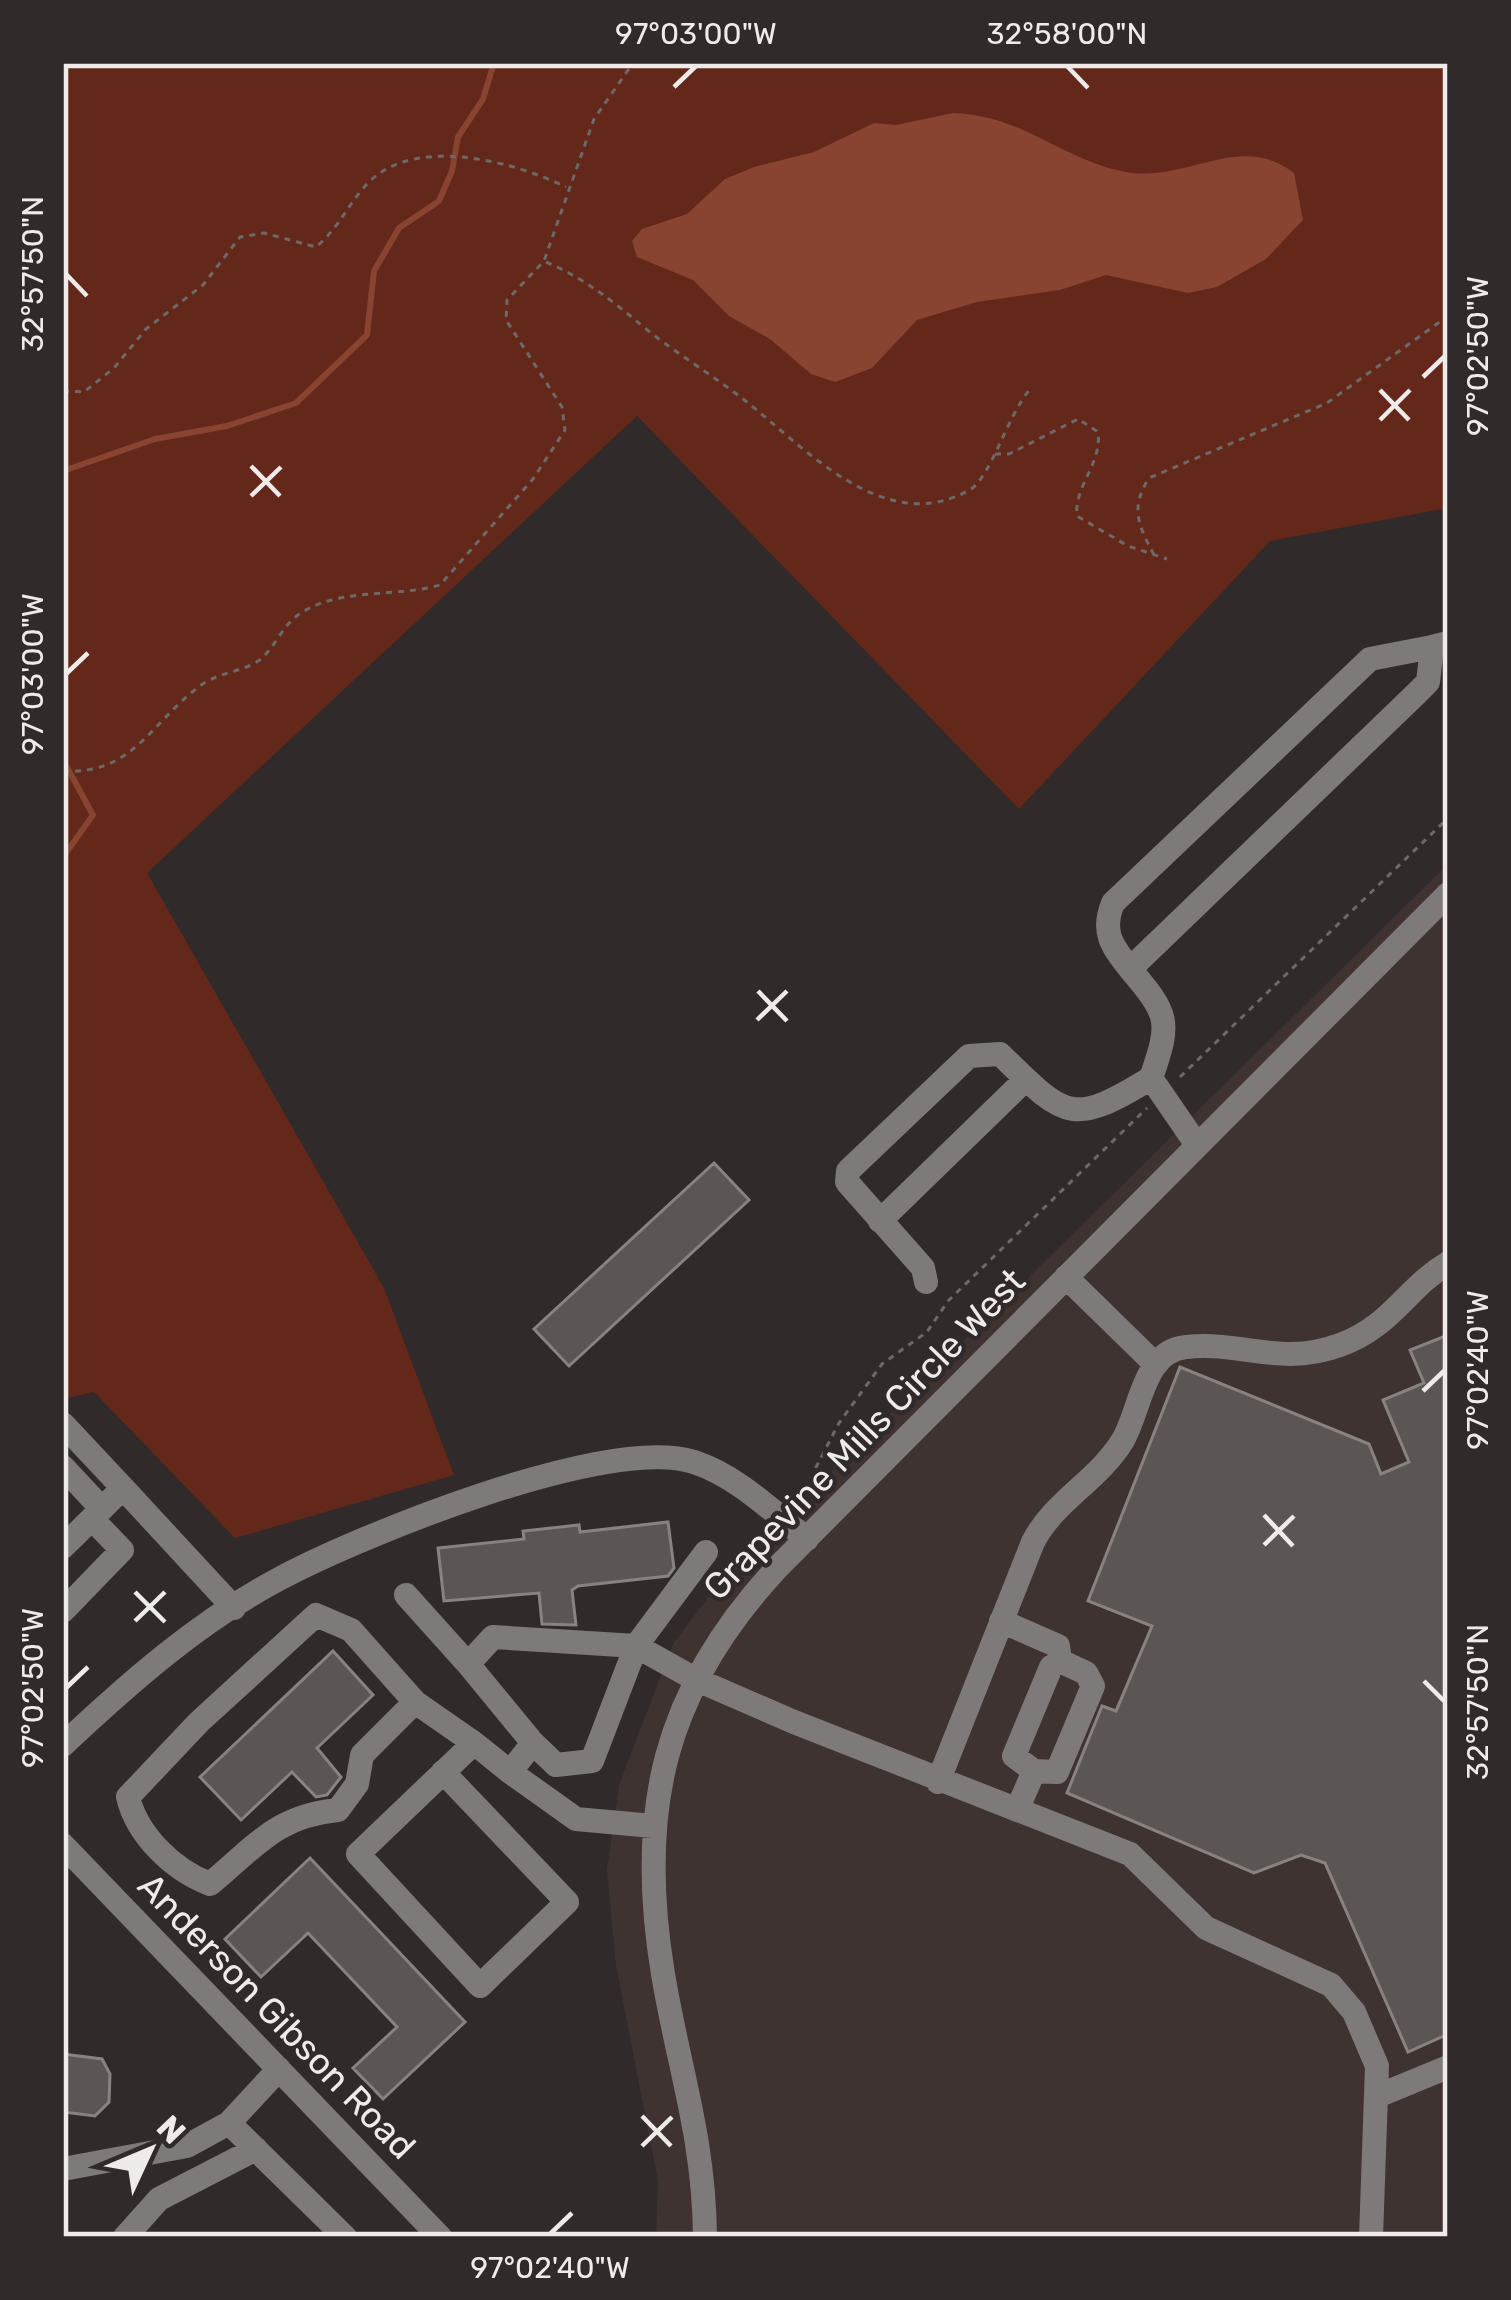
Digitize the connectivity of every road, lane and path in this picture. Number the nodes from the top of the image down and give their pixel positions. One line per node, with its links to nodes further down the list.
1 (634, 63): 2 (path)
2 (568, 188): 3 (path); 6 (path)
3 (544, 261): 7 (path); 11 (path)
4 (1448, 316): 8 (path)
5 (1031, 388): 7 (path)
6 (63, 391)
7 (993, 454): 8 (path)
8 (1154, 555): 9 (path)
9 (1167, 559)
10 (1440, 645): 14 (street); 14 (street)
11 (63, 771)
12 (1448, 818): 16 (path)
13 (1448, 894): 17 (street, Grapevine Mills Circle West)
14 (1130, 969): 16 (street)
15 (1026, 1079): 16 (street); 18 (street); 18 (street)
16 (1157, 1086): 17 (street); 27 (path)
17 (1197, 1145): 20 (street, Grapevine Mills Circle West)
18 (880, 1221): 21 (street)
19 (1448, 1264): 22 (street)
20 (1066, 1277): 22 (street); 27 (street, Grapevine Mills Circle West)
21 (926, 1282)
22 (1155, 1364): 33 (street)
23 (63, 1424): 25 (street)
24 (63, 1467): 26 (street)
25 (123, 1488): 26 (street); 31 (street)
26 (97, 1514): 28 (street); 32 (street)
27 (797, 1530): 31 (street); 37 (street, Grapevine Mills Circle West)
28 (63, 1547)
29 (706, 1552): 34 (street)
30 (406, 1594): 36 (street)
31 (234, 1608): 41 (street)
32 (63, 1611)
33 (1001, 1621): 35 (street); 45 (street)
34 (636, 1646): 36 (street); 37 (street); 39 (street)
35 (1060, 1661): 44 (street); 44 (street)
36 (468, 1664): 39 (street)
37 (695, 1679): 45 (street); 47 (street, Grapevine Mills Circle West)
38 (415, 1702): 38 (street); 40 (street)
39 (533, 1742): 43 (street)
40 (474, 1743): 42 (street); 43 (street)
41 (63, 1745)
42 (443, 1772): 42 (street)
43 (510, 1772): 47 (street)
44 (1034, 1772): 46 (street)
45 (938, 1782): 46 (street)
46 (1017, 1810): 51 (street)
47 (653, 1826): 58 (street, Grapevine Mills Circle West)
48 (63, 1845): 50 (street, Anderson Gibson Road)
49 (1448, 2067): 51 (street)
50 (279, 2069): 52 (street); 57 (street, Anderson Gibson Road)
51 (1380, 2095): 59 (street)
52 (229, 2123): 53 (street); 54 (street)
53 (256, 2149): 55 (street); 56 (street)
54 (63, 2169)
55 (125, 2237)
56 (345, 2237)
57 (440, 2237)
58 (706, 2237)
59 (1371, 2237)

